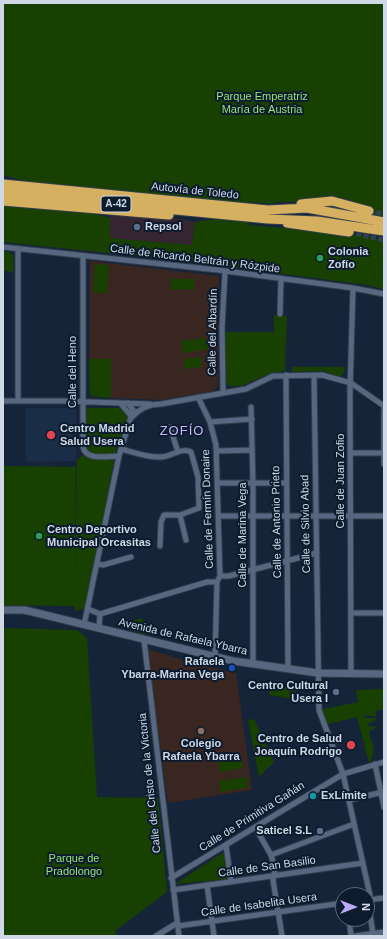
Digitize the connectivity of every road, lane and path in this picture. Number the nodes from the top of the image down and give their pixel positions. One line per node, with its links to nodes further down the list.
1 (3, 178): 3 (highway)
2 (3, 184): 3 (highway, Autovía de Toledo / A-42)
3 (29, 187): 6 (highway, Autovía de Toledo / A-42)
4 (3, 193): 8 (highway, Autovía de Toledo / A-42)
5 (3, 201): 8 (highway)
6 (286, 210): 7 (highway); 10 (highway, Autovía de Toledo / A-42)
7 (369, 211)
8 (228, 215): 9 (highway, Autovía de Toledo / A-42)
9 (268, 219): 10 (highway, Autovía de Toledo / A-42); 11 (highway)
10 (383, 229)
11 (349, 232)
12 (3, 247): 13 (street, Calle de Ricardo Beltrán y Rózpide)
13 (18, 249): 14 (street, Calle de Ricardo Beltrán y Rózpide); 26 (street)
14 (83, 256): 15 (street, Calle de Ricardo Beltrán y Rózpide); 27 (street, Calle del Heno)
15 (225, 272): 16 (street, Calle de Ricardo Beltrán y Rózpide); 23 (street, Calle del Albardín)
16 (282, 279): 17 (street, Calle de Ricardo Beltrán y Rózpide); 19 (street)
17 (353, 288): 18 (street, Calle de Ricardo Beltrán y Rózpide); 22 (street, Calle de Juan Zofio)
18 (384, 294)
19 (280, 314)
20 (286, 375): 21 (street); 23 (street); 48 (street, Calle de Antonio Prieto)
21 (314, 375): 22 (street); 53 (street, Calle de Silvio Abad)
22 (351, 383): 32 (street); 43 (street, Calle de Juan Zofio)
23 (223, 392): 24 (street)
24 (198, 397): 30 (street); 36 (street, Calle de Fermín Donaire)
25 (3, 401): 26 (street)
26 (18, 401): 27 (street)
27 (83, 401): 29 (street); 44 (street, Calle del Heno)
28 (128, 403): 29 (street); 30 (street); 34 (street)
29 (121, 404): 34 (street)
30 (152, 404): 34 (street)
31 (251, 406): 35 (street, Calle de Marina Vega)
32 (384, 406)
33 (384, 410): 42 (street)
34 (132, 417): 38 (street)
35 (252, 419): 36 (street); 39 (street, Calle de Marina Vega)
36 (210, 422): 40 (street, Calle de Fermín Donaire)
37 (170, 427): 41 (street)
38 (121, 449): 41 (street); 44 (street)
39 (252, 450): 40 (street); 47 (street, Calle de Marina Vega)
40 (217, 451): 46 (street, Calle de Fermín Donaire)
41 (178, 452): 49 (street)
42 (384, 452): 43 (street); 45 (street)
43 (351, 453): 54 (street, Calle de Juan Zofio)
44 (118, 456): 61 (street)
45 (384, 464)
46 (218, 483): 47 (street); 50 (street, Calle de Fermín Donaire)
47 (253, 483): 48 (street); 51 (street, Calle de Marina Vega)
48 (286, 483): 52 (street, Calle de Antonio Prieto)
49 (180, 516): 56 (street); 57 (street)
50 (219, 516): 51 (street); 63 (street, Calle de Fermín Donaire)
51 (252, 516): 52 (street); 62 (street, Calle de Marina Vega)
52 (287, 516): 53 (street); 60 (street, Calle de Antonio Prieto)
53 (316, 516): 54 (street); 58 (street, Calle de Silvio Abad)
54 (351, 516): 55 (street); 68 (street, Calle de Juan Zofio)
55 (384, 516)
56 (186, 540)
57 (160, 546)
58 (317, 553): 60 (street); 77 (street, Calle de Silvio Abad)
59 (131, 557): 61 (street)
60 (287, 561): 62 (street); 76 (street, Calle de Antonio Prieto)
61 (98, 564): 65 (street)
62 (253, 570): 63 (street); 75 (street, Calle de Marina Vega)
63 (220, 576): 64 (street)
64 (217, 582): 70 (street); 74 (street, Calle de Fermín Donaire)
65 (90, 600): 66 (street); 70 (street)
66 (88, 609): 70 (street); 71 (street)
67 (3, 610): 71 (main road, Avenida de Rafaela Ybarra)
68 (352, 613): 69 (street); 78 (street, Calle de Juan Zofio)
69 (384, 613)
70 (100, 614): 72 (street)
71 (84, 625): 72 (main road, Avenida de Rafaela Ybarra)
72 (99, 628): 73 (main road, Avenida de Rafaela Ybarra)
73 (144, 640): 74 (main road, Avenida de Rafaela Ybarra); 92 (street, Calle del Cristo de la Victoria)
74 (215, 657): 75 (main road, Avenida de Rafaela Ybarra)
75 (253, 663): 76 (main road, Avenida de Rafaela Ybarra)
76 (288, 669): 77 (main road, Avenida de Rafaela Ybarra)
77 (318, 673): 78 (main road, Avenida de Rafaela Ybarra); 82 (street, Calle de Silvio Abad)
78 (352, 674): 79 (main road, Avenida de Rafaela Ybarra)
79 (384, 674)
80 (384, 762): 81 (street, Calle de Primitiva Gañán)
81 (375, 764): 82 (street, Calle de Primitiva Gañán); 83 (street)
82 (343, 774): 84 (street, Calle de Silvio Abad); 87 (street, Calle de Primitiva Gañán)
83 (382, 792): 84 (street); 85 (street)
84 (349, 800): 86 (street, Calle de Silvio Abad)
85 (384, 807)
86 (354, 824): 89 (street); 90 (street, Calle de Silvio Abad)
87 (255, 827): 88 (street, Calle de Primitiva Gañán); 89 (street)
88 (226, 845): 92 (street, Calle de Primitiva Gañán); 93 (street)
89 (271, 855): 91 (street)
90 (363, 863): 91 (street, Calle de San Basilio); 95 (street, Calle de Silvio Abad)
91 (274, 876): 93 (street, Calle de San Basilio); 98 (street)
92 (171, 878): 96 (street, Calle del Cristo de la Victoria)
93 (232, 882): 94 (street, Calle de San Basilio)
94 (207, 885): 96 (street, Calle de San Basilio); 99 (street)
95 (368, 887)
96 (173, 890): 100 (street, Calle del Cristo de la Victoria)
97 (335, 904): 98 (street, Calle de Isabelita Usera)
98 (278, 912): 99 (street, Calle de Isabelita Usera); 107 (street)
99 (212, 922): 100 (street, Calle de Isabelita Usera); 106 (street)
100 (178, 925): 104 (street); 105 (street, Calle del Cristo de la Victoria)
101 (372, 927): 103 (street, Calle de Silvio Abad)
102 (384, 932): 103 (street)
103 (373, 934): 108 (street)
104 (156, 936)
105 (179, 936)
106 (214, 936)
107 (282, 936)
108 (355, 936)

